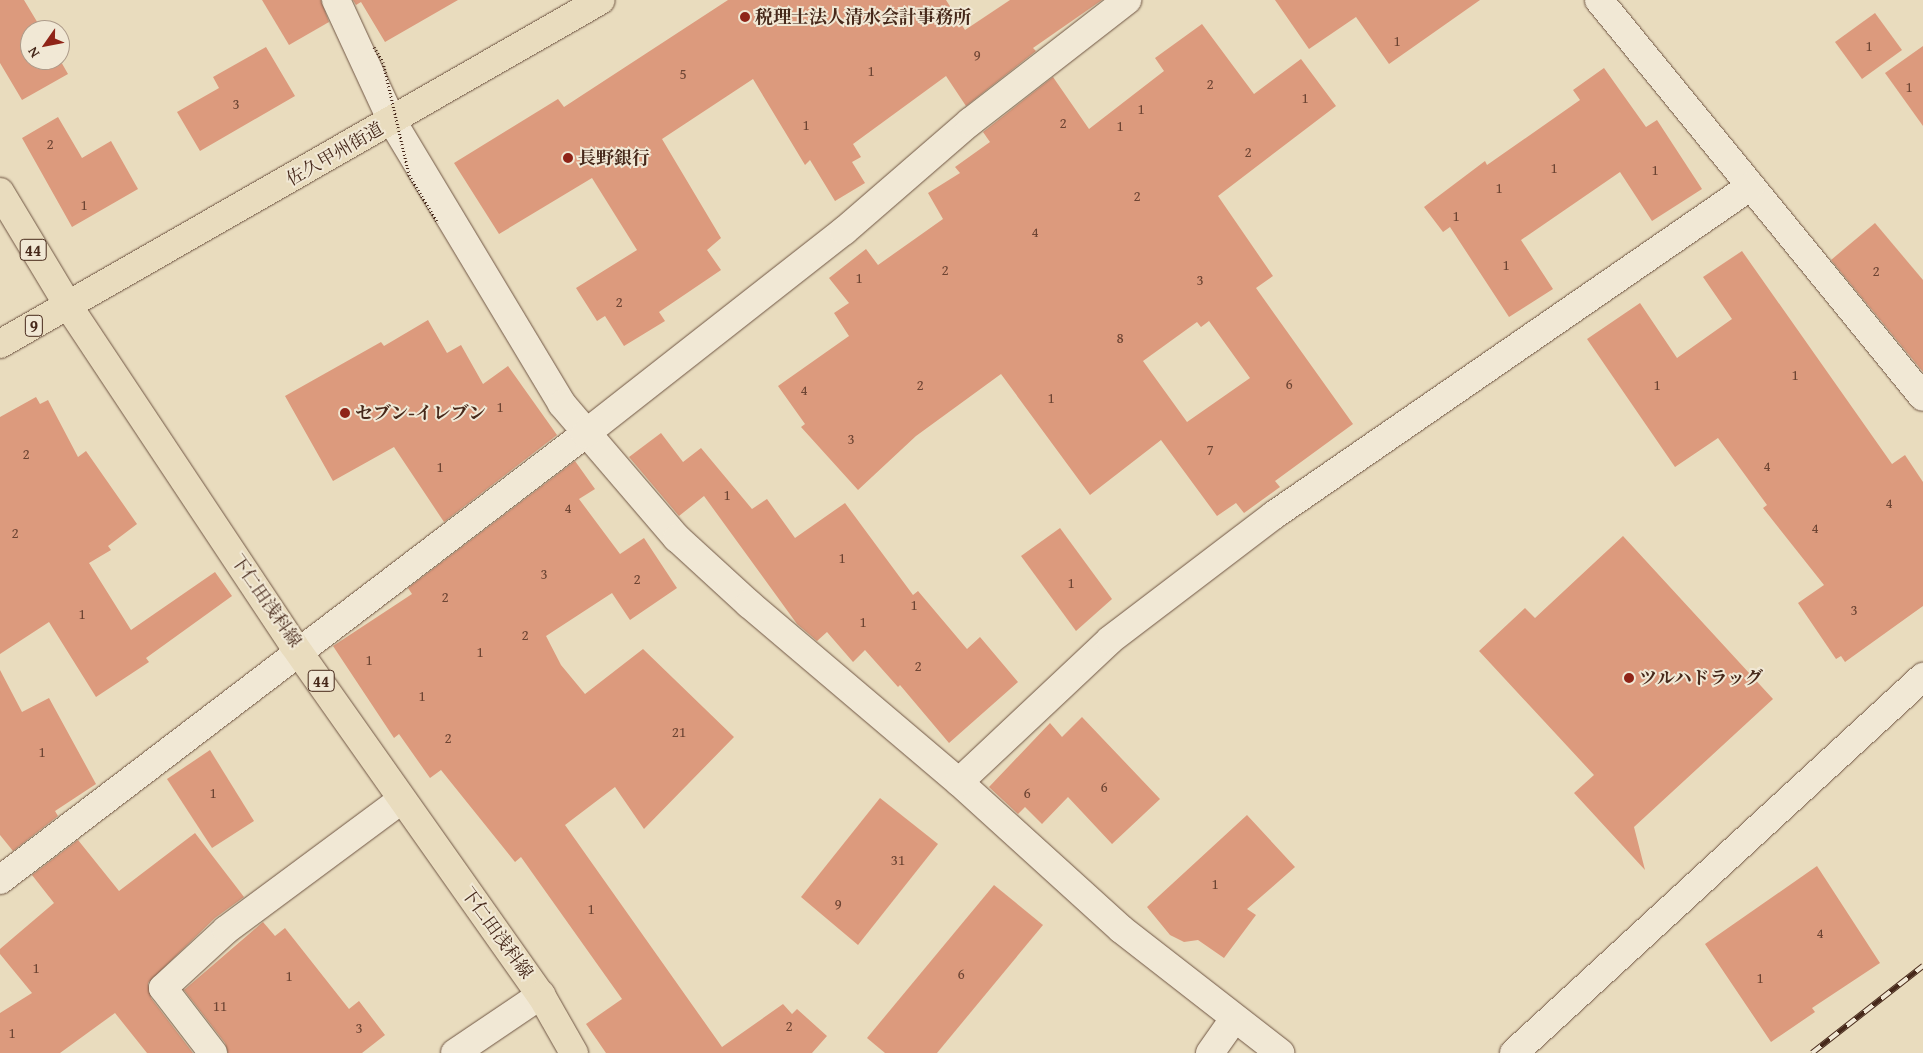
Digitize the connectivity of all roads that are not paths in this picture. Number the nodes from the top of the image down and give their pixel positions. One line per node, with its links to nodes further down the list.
1 (336, 0): 5 (street)
2 (600, 0): 5 (main road, 佐久甲州街道)
3 (1127, 0): 11 (street)
4 (1598, 0): 6 (street)
5 (392, 122): 8 (main road, 佐久甲州街道); 11 (street)
6 (1751, 186): 10 (street); 14 (street)
7 (0, 192): 8 (main road, 下仁田浅科線 / 44)
8 (69, 307): 9 (main road, 9); 12 (main road, 下仁田浅科線 / 44)
9 (0, 344)
10 (1923, 396)
11 (585, 434): 12 (street); 14 (street)
12 (301, 651): 15 (main road, 下仁田浅科線 / 44); 16 (street)
13 (1923, 677): 24 (street)
14 (959, 782): 18 (street)
15 (401, 800): 17 (main road, 下仁田浅科線 / 44); 19 (street)
16 (0, 880)
17 (541, 995): 20 (street); 21 (main road, 下仁田浅科線 / 44)
18 (1234, 1019): 22 (street); 23 (street)
19 (213, 1053)
20 (455, 1053)
21 (574, 1053)
22 (1210, 1053)
23 (1280, 1053)
24 (1514, 1053)

